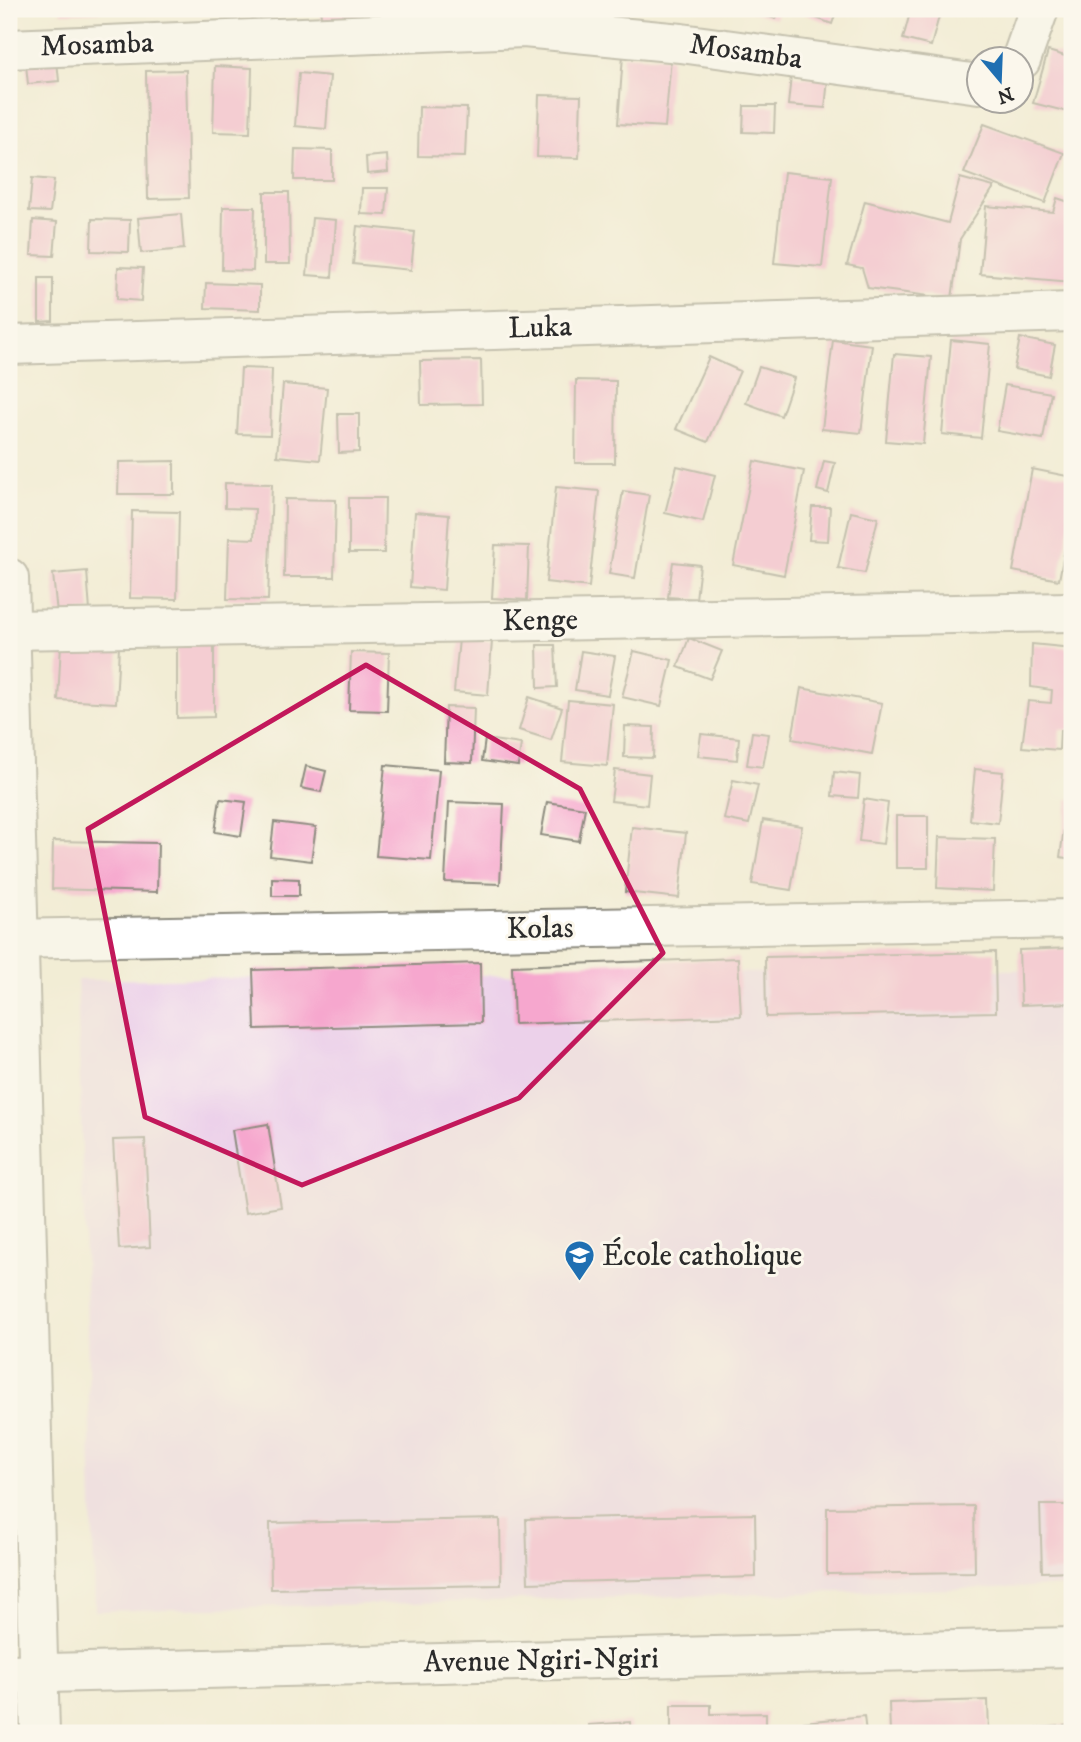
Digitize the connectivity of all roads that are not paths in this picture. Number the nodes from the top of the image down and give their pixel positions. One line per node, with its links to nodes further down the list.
1 (1039, 9): 2 (street)
2 (1026, 46)
3 (9, 49): 4 (street, Mosamba)
4 (965, 82)
5 (1072, 312): 6 (street, Luka)
6 (9, 345)
7 (9, 578): 9 (street)
8 (1072, 612): 9 (street, Kenge)
9 (10, 630): 11 (street)
10 (1072, 919): 11 (street, Kolas)
11 (13, 939): 13 (street)
12 (1072, 1647): 13 (street, Avenue Ngiri-Ngiri)
13 (23, 1673): 14 (street)
14 (40, 1733)

